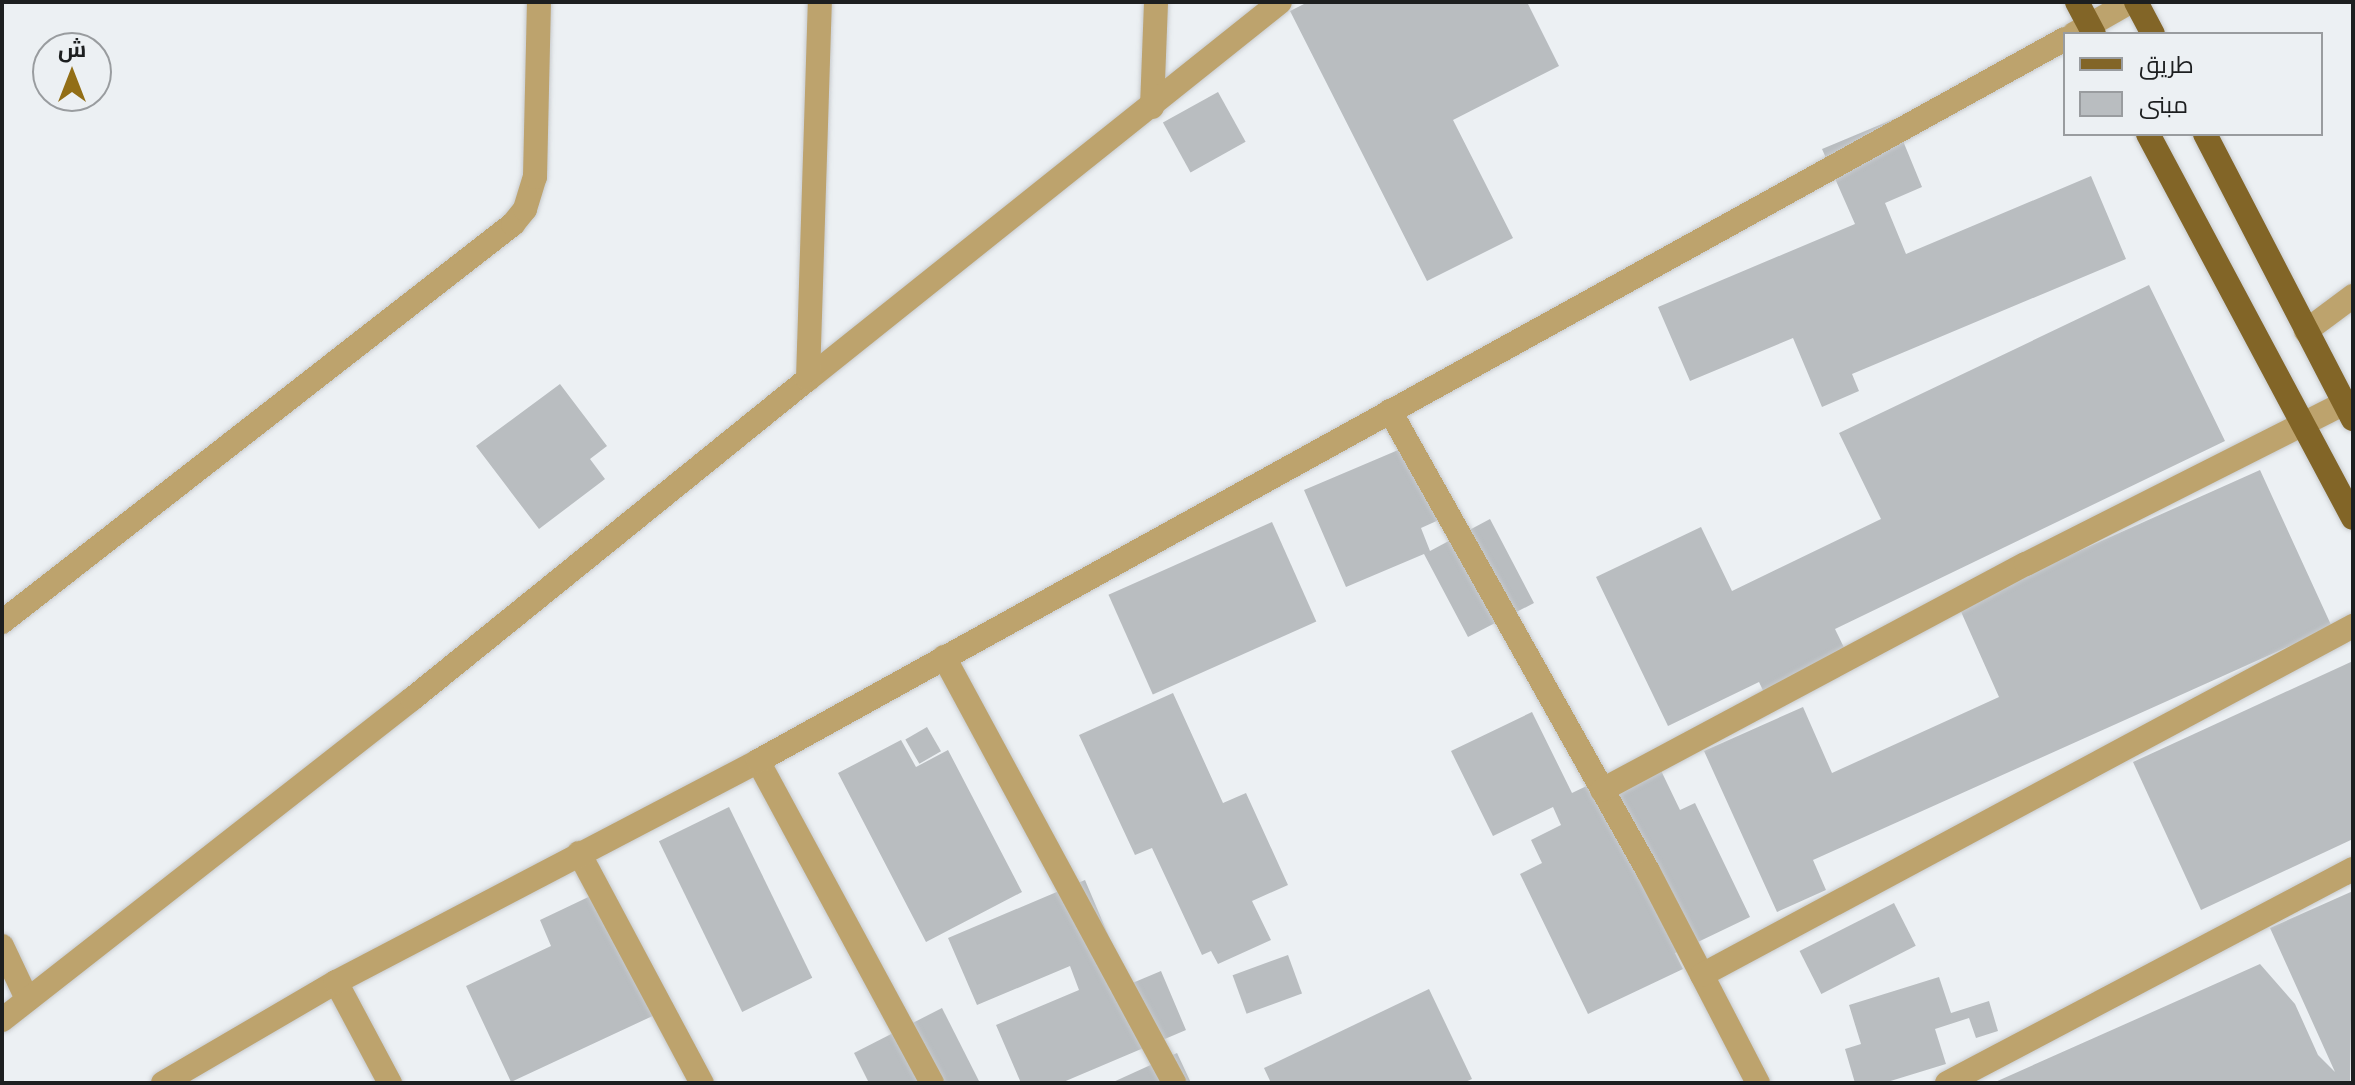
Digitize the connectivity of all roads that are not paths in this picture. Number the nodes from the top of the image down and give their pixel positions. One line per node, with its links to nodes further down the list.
1 (539, 2): 21 (street)
2 (820, 2): 16 (street)
3 (1156, 2): 11 (street)
4 (1280, 2): 11 (street)
5 (2077, 2): 8 (main road)
6 (2130, 2): 8 (street)
7 (2136, 2): 9 (main road)
8 (2086, 31)
9 (2152, 32)
10 (2063, 40): 17 (street)
11 (1152, 107): 16 (street)
12 (2149, 136): 19 (main road)
13 (2206, 136): 15 (main road)
14 (2353, 296): 15 (street)
15 (2306, 331): 18 (main road)
16 (808, 379): 31 (street)
17 (1390, 411): 23 (street); 25 (street)
18 (2349, 411): 19 (street)
19 (2302, 424): 20 (main road); 25 (street)
20 (2353, 518)
21 (2, 622)
22 (2353, 626): 29 (street)
23 (944, 657): 24 (street); 37 (street)
24 (758, 761): 26 (street); 36 (street)
25 (1602, 790): 29 (street)
26 (579, 853): 30 (street); 35 (street)
27 (2353, 869): 39 (street)
28 (2, 946): 31 (street)
29 (1702, 975): 38 (street)
30 (336, 982): 33 (street); 34 (street)
31 (27, 999): 32 (street)
32 (2, 1020)
33 (163, 1083)
34 (390, 1083)
35 (702, 1083)
36 (932, 1083)
37 (1174, 1083)
38 (1758, 1083)
39 (1947, 1083)

